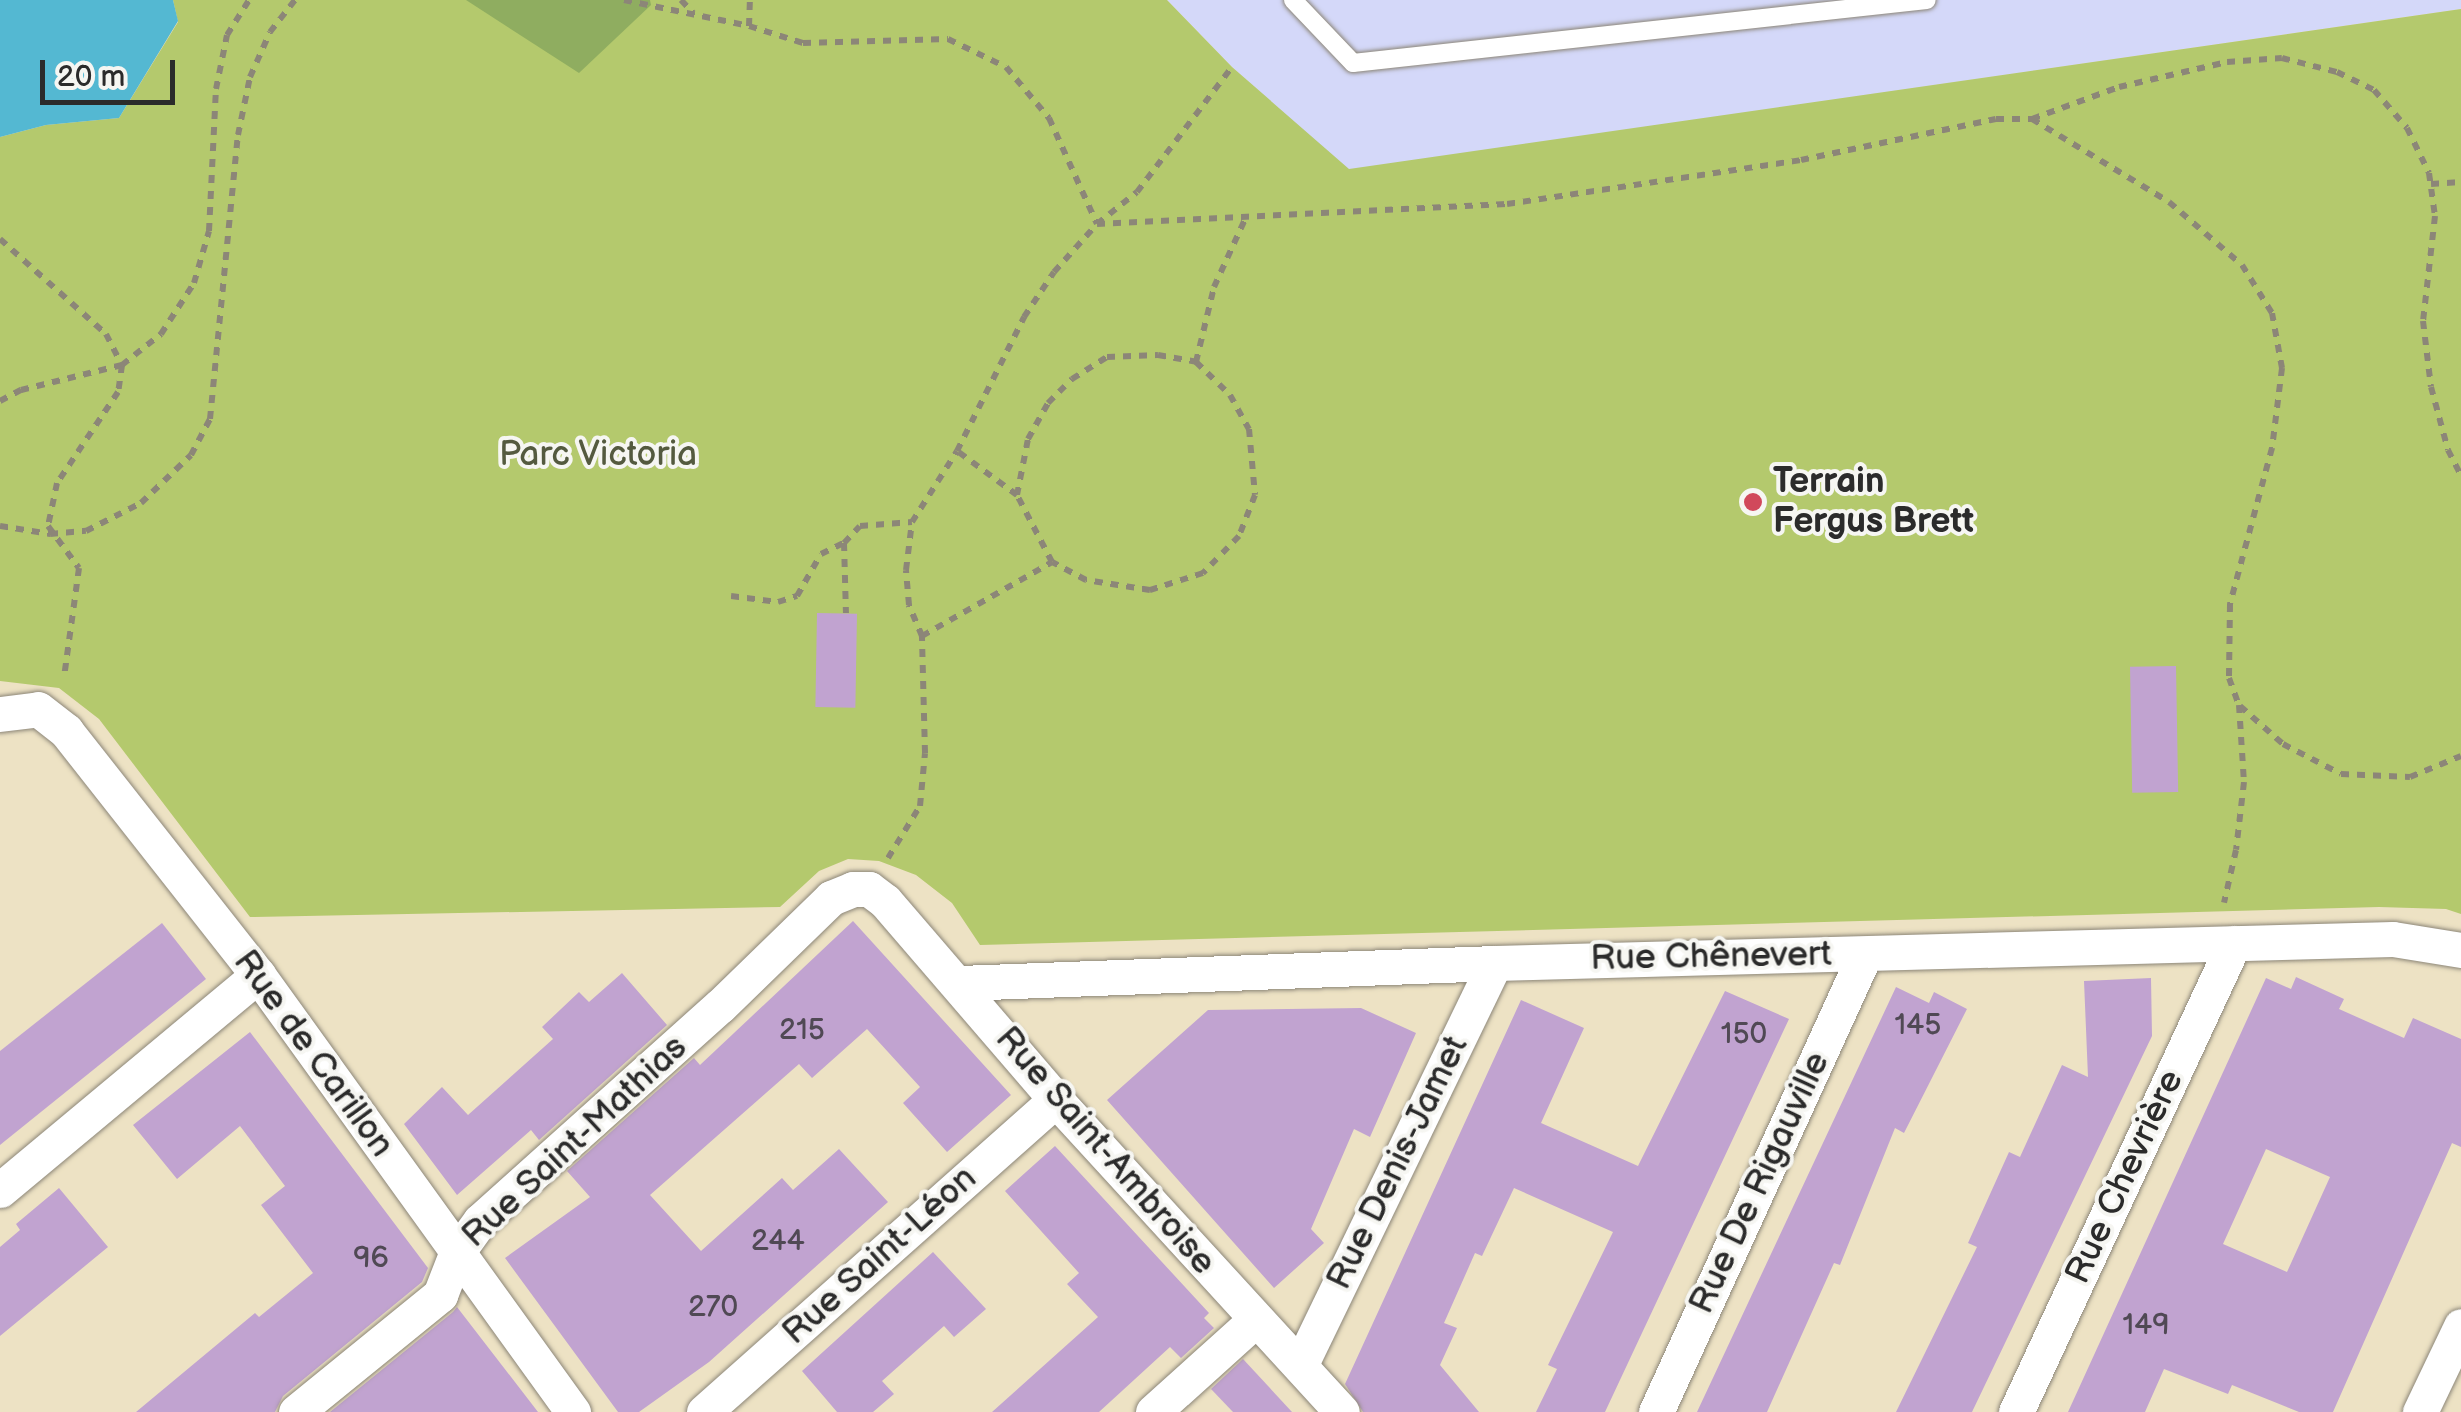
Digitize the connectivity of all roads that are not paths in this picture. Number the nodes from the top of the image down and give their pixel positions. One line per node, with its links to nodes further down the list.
1 (1293, 0): 2 (lane)
2 (1927, 0)
3 (0, 714): 9 (street, Rue de Carillon)
4 (869, 888): 10 (street, Rue Saint-Ambroise); 13 (street, Rue Saint-Mathias)
5 (2228, 928): 6 (street, Rue Chênevert); 7 (street, Rue Chênevert); 23 (street, Rue Chevrière)
6 (2461, 950)
7 (1865, 954): 8 (street, Rue Chênevert); 22 (street, Rue De Rigauville)
8 (1495, 963): 10 (street, Rue Chênevert); 16 (street, Rue Denis-Jamet)
9 (258, 976): 12 (street); 13 (street, Rue de Carillon)
10 (960, 983): 11 (street, Rue Saint-Ambroise)
11 (1056, 1100): 14 (street, Rue Saint-Ambroise); 19 (street, Rue Saint-Léon)
12 (0, 1190)
13 (456, 1254): 17 (street, Rue Saint-Mathias); 18 (street, Rue de Carillon)
14 (1254, 1320): 16 (street, Rue Saint-Ambroise); 20 (street)
15 (2461, 1326): 24 (street)
16 (1301, 1364): 21 (street, Rue Saint-Ambroise)
17 (296, 1412)
18 (573, 1412)
19 (704, 1412)
20 (1153, 1412)
21 (1342, 1412)
22 (1656, 1412)
23 (2016, 1412)
24 (2420, 1412)

